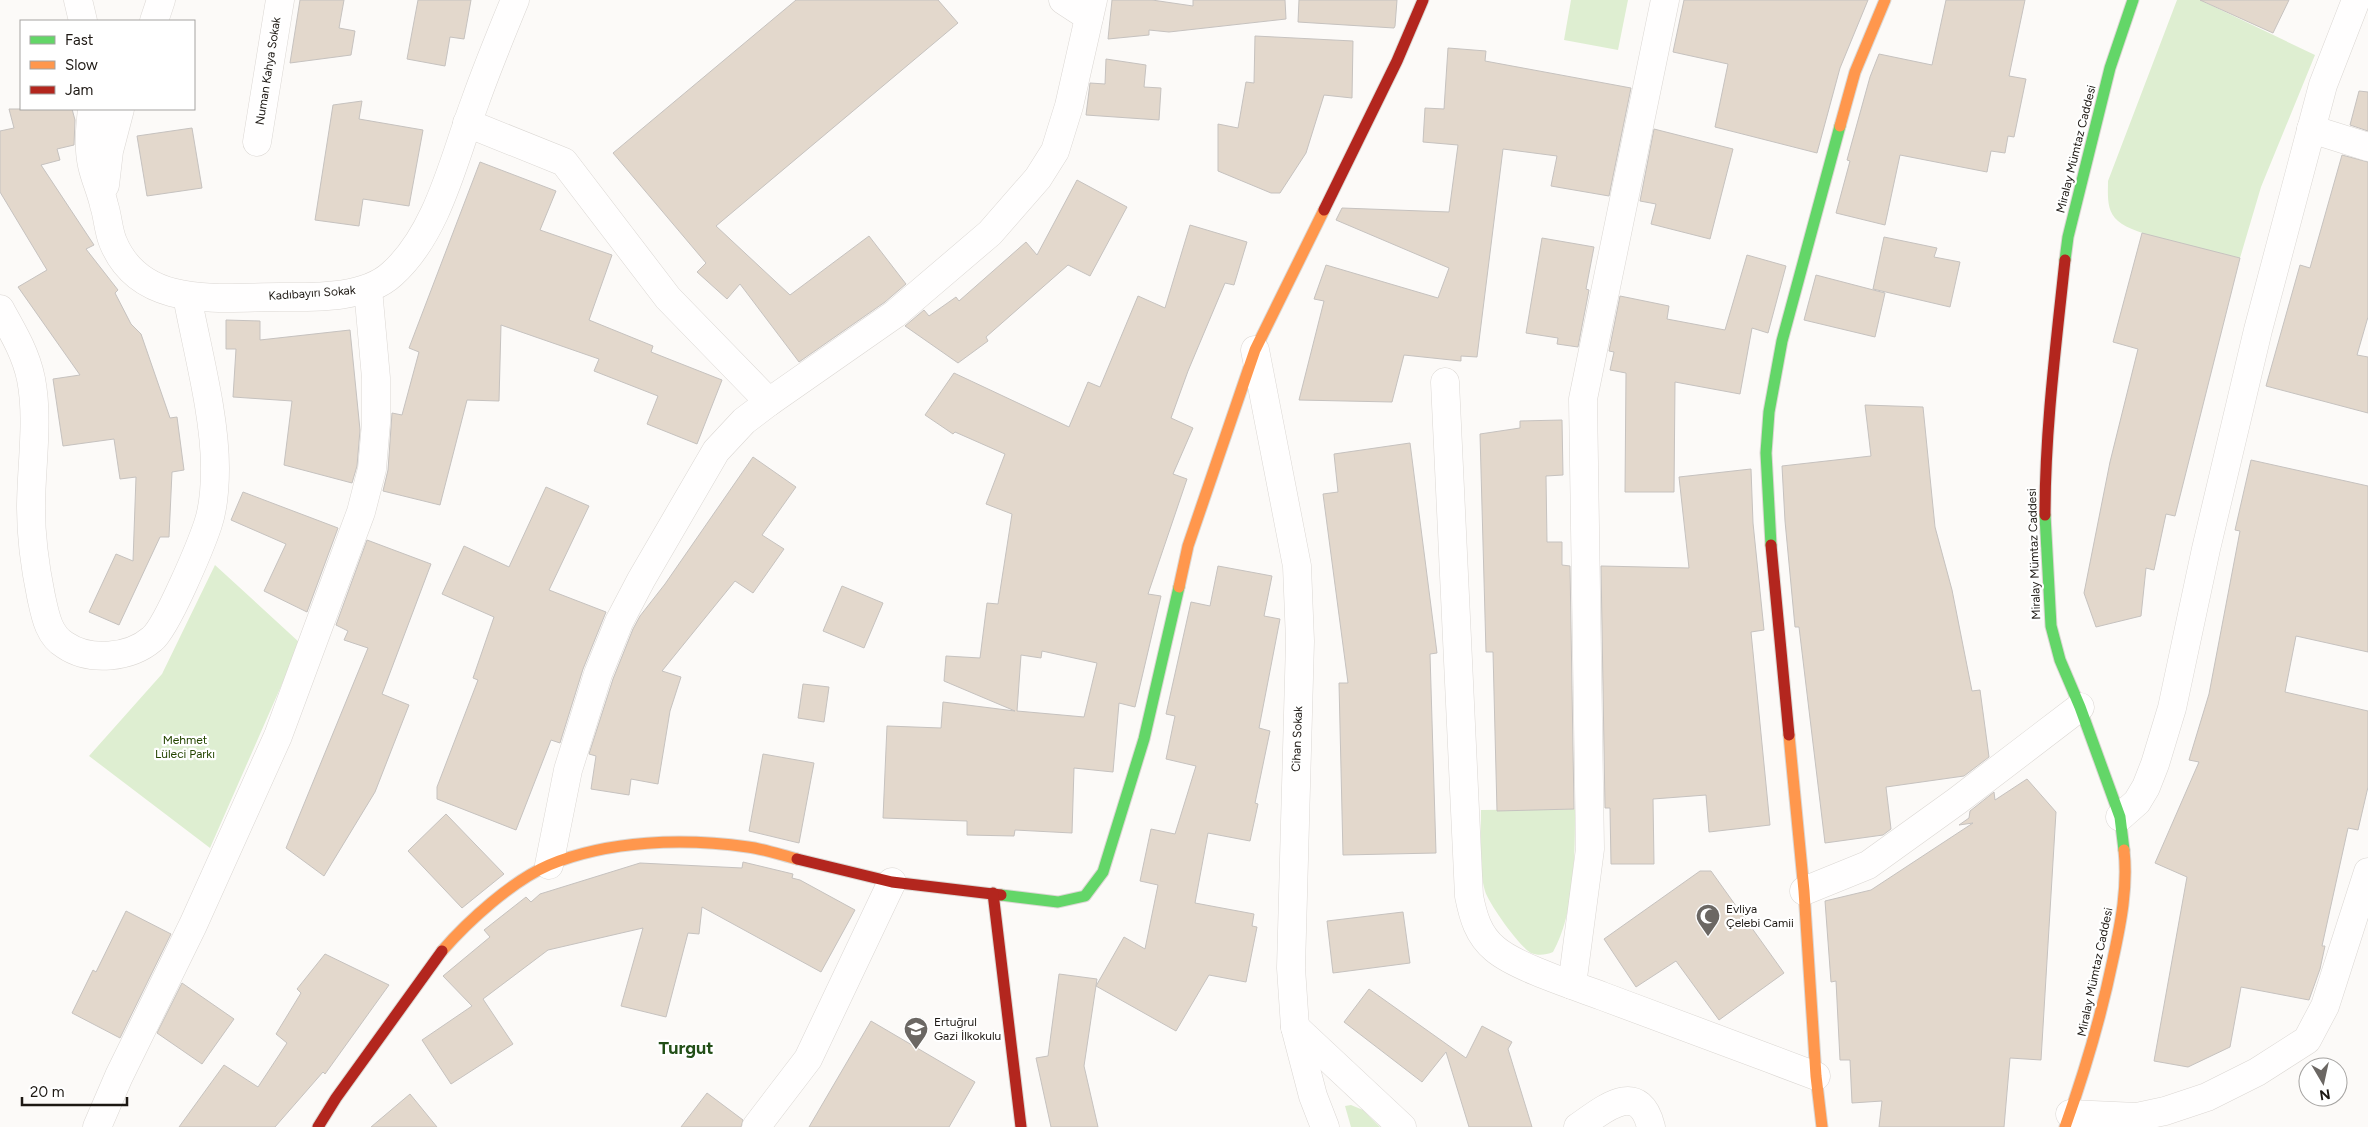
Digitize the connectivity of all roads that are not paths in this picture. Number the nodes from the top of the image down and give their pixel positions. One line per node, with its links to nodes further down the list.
1 (78, 0): 12 (street)
2 (161, 0): 13 (street)
3 (280, 0): 18 (street, Numan Kahya Sokak)
4 (515, 0): 16 (street, Kadıbayırı Sokak)
5 (1063, 0): 11 (street)
6 (1422, 0): 24 (main road)
7 (1665, 0): 34 (street)
8 (1885, 0): 32 (main road)
9 (2133, 0): 27 (main road, Miralay Mümtaz Caddesi)
10 (2356, 0): 17 (street)
11 (1091, 8): 26 (street)
12 (83, 20)
13 (154, 20)
14 (92, 110): 20 (street, Kadıbayırı Sokak)
15 (120, 110): 20 (street)
16 (468, 123): 21 (street, Kadıbayırı Sokak); 26 (street)
17 (2311, 129): 19 (street); 28 (street)
18 (257, 142)
19 (2368, 147)
20 (104, 204): 22 (street, Kadıbayırı Sokak)
21 (368, 289): 22 (street, Kadıbayırı Sokak); 38 (street)
22 (187, 296): 23 (street)
23 (0, 309)
24 (1255, 350): 33 (main road); 35 (street, Cihan Sokak)
25 (1445, 382): 34 (street)
26 (769, 402): 29 (street)
27 (2080, 707): 28 (main road, Miralay Mümtaz Caddesi); 32 (street)
28 (2120, 817): 37 (main road, Miralay Mümtaz Caddesi)
29 (549, 865): 31 (main road); 39 (main road)
30 (2368, 872): 37 (street)
31 (892, 882): 33 (main road); 40 (street)
32 (1804, 891): 36 (main road)
33 (993, 893): 41 (main road)
34 (1572, 985): 36 (street)
35 (1295, 1027): 42 (street, Cihan Sokak); 43 (street)
36 (1816, 1076): 46 (main road)
37 (2068, 1121)
38 (97, 1127)
39 (318, 1127)
40 (756, 1127)
41 (1021, 1127)
42 (1325, 1127)
43 (1402, 1127)
44 (1578, 1127): 45 (street)
45 (1651, 1127)
46 (1822, 1127)

